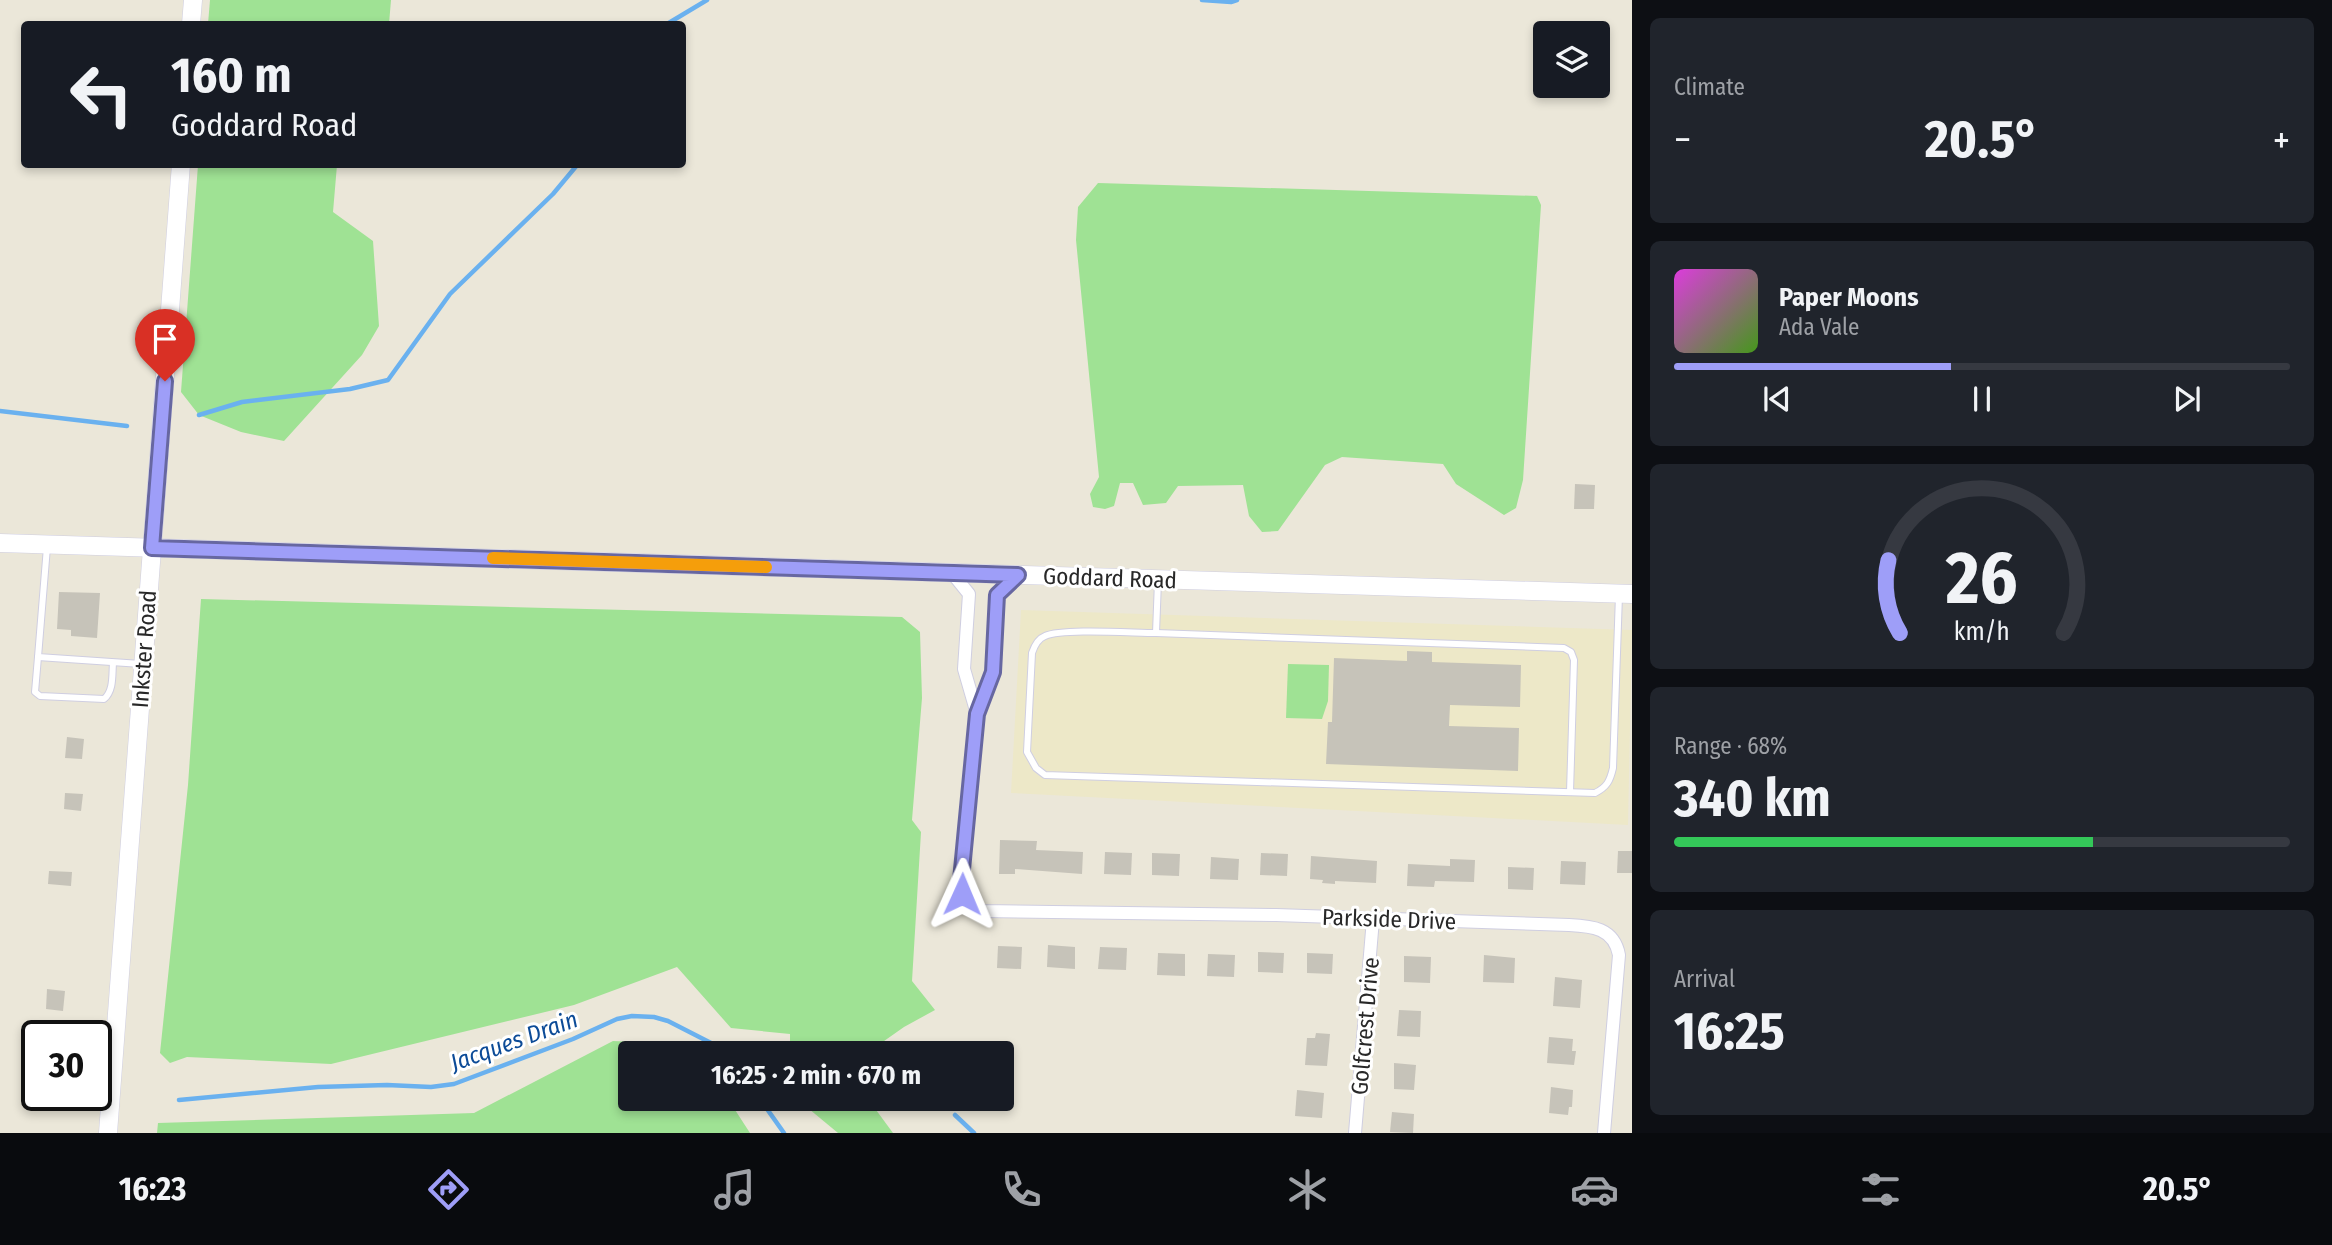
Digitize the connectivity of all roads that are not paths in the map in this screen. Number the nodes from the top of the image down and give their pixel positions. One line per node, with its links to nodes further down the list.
1 (193, 0): 2 (main road)
2 (191, 21)
3 (181, 168): 6 (main road, Inkster Road)
4 (0, 543): 5 (main road, Goddard Road)
5 (47, 545): 6 (main road, Goddard Road); 12 (lane)
6 (152, 548): 7 (main road, Goddard Road); 14 (main road, Inkster Road)
7 (952, 573): 8 (main road, Goddard Road); 15 (street)
8 (1018, 575): 9 (main road, Goddard Road); 15 (street)
9 (1158, 579): 10 (main road, Goddard Road); 11 (lane)
10 (1626, 594): 16 (lane)
11 (1156, 633): 16 (lane); 16 (lane)
12 (38, 657): 13 (lane); 13 (lane)
13 (113, 663): 14 (lane)
14 (143, 664): 18 (main road, Inkster Road)
15 (977, 714): 17 (street, Parkside Drive)
16 (1570, 792)
17 (1373, 919): 19 (street, Golfcrest Drive); 20 (street, Parkside Drive)
18 (108, 1133)
19 (1355, 1133)
20 (1604, 1133)

